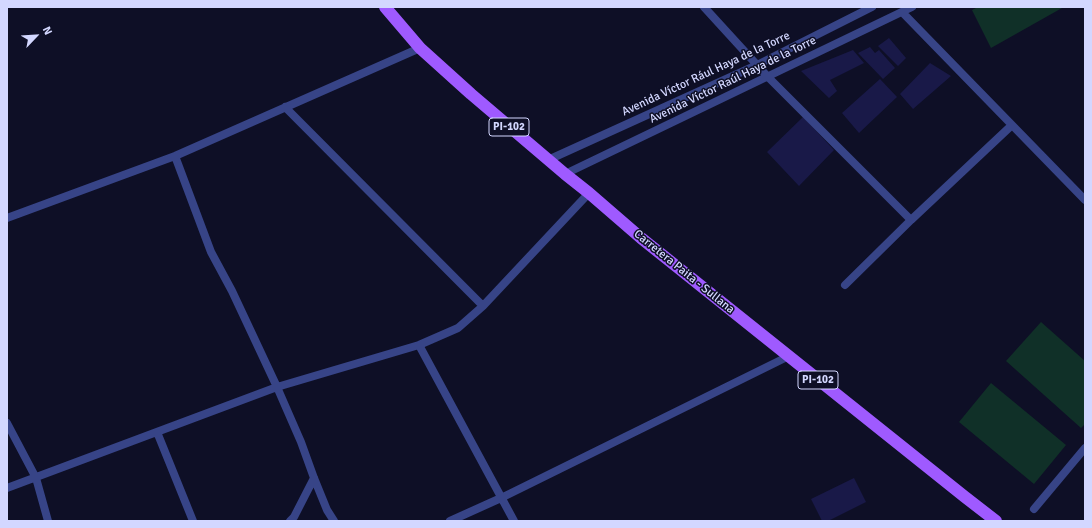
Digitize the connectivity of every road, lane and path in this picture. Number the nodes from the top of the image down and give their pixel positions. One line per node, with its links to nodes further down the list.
1 (385, 7): 6 (main road, Carretera Paita - Sullana / PI-102)
2 (704, 7): 7 (street)
3 (872, 7): 7 (street, Avenida Víctor Rául Haya de la Torre)
4 (912, 7): 5 (street, Avenida Víctor Raúl Haya de la Torre)
5 (902, 12): 8 (street, Avenida Víctor Raúl Haya de la Torre); 10 (street)
6 (420, 48): 9 (street); 12 (main road, Carretera Paita - Sullana / PI-102)
7 (757, 65): 8 (street); 12 (street, Avenida Víctor Rául Haya de la Torre)
8 (768, 77): 13 (street, Avenida Víctor Raúl Haya de la Torre); 17 (street)
9 (285, 107): 11 (street); 19 (street)
10 (1012, 125): 15 (street); 17 (street)
11 (175, 156): 16 (street); 22 (street)
12 (548, 160): 13 (main road, Carretera Paita - Sullana / PI-102)
13 (564, 174): 14 (main road, Carretera Paita - Sullana / PI-102)
14 (589, 193): 19 (street); 21 (main road, Carretera Paita - Sullana / PI-102)
15 (1085, 200)
16 (7, 218)
17 (911, 220): 18 (street)
18 (845, 285)
19 (484, 306): 20 (street)
20 (419, 345): 22 (street); 29 (street)
21 (789, 356): 29 (street); 37 (main road, Carretera Paita - Sullana / PI-102)
22 (277, 386): 24 (street); 27 (street)
23 (7, 423): 26 (street)
24 (157, 432): 26 (street); 32 (street)
25 (1085, 448): 30 (street)
26 (36, 478): 28 (street); 31 (street)
27 (314, 478): 33 (street); 34 (street)
28 (7, 488)
29 (501, 498): 35 (street); 36 (street)
30 (1034, 509)
31 (48, 521)
32 (193, 521)
33 (290, 521)
34 (334, 521)
35 (450, 521)
36 (514, 521)
37 (996, 521)

